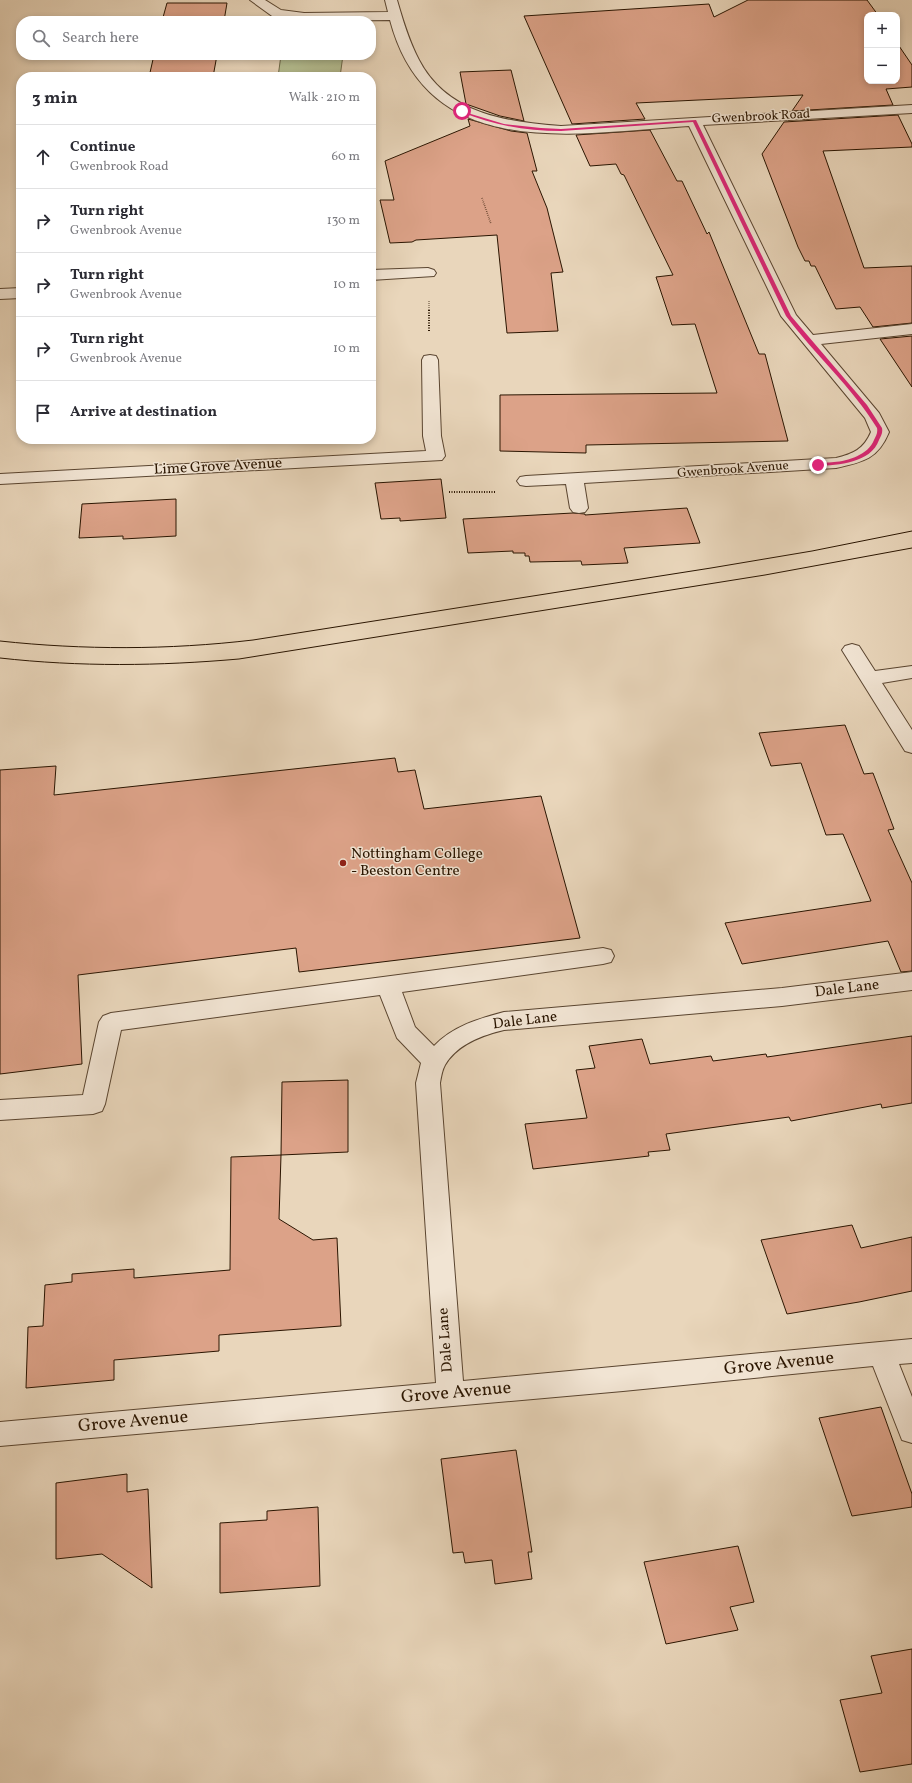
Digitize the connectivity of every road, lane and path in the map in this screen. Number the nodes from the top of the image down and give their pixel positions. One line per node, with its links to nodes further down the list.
1 (256, 0): 3 (street)
2 (391, 0): 7 (street, Gwenbrook Road)
3 (297, 16)
4 (330, 16): 5 (street)
5 (376, 16)
6 (376, 16): 7 (street)
7 (394, 16): 9 (street, Gwenbrook Road)
8 (912, 109): 9 (street, Gwenbrook Road)
9 (694, 121): 17 (street, Gwenbrook Avenue)
10 (482, 198): 11 (path)
11 (491, 224)
12 (428, 273): 13 (street); 18 (path)
13 (376, 275)
14 (16, 292): 15 (street)
15 (0, 294)
16 (912, 329): 17 (street)
17 (808, 340): 20 (street, Gwenbrook Avenue)
18 (430, 360): 19 (street, Lime Grove Avenue)
19 (0, 479)
20 (574, 479): 21 (street, Gwenbrook Avenue); 23 (street)
21 (526, 481): 22 (path)
22 (449, 492)
23 (579, 508)
24 (852, 650): 26 (street)
25 (912, 672): 26 (street)
26 (871, 678): 27 (street)
27 (912, 746)
28 (602, 956): 30 (street)
29 (912, 981): 31 (street, Dale Lane)
30 (388, 984): 31 (street); 32 (street)
31 (434, 1061): 35 (street, Dale Lane)
32 (0, 1110)
33 (912, 1351): 34 (street, Grove Avenue)
34 (881, 1353): 35 (street, Grove Avenue); 36 (street)
35 (450, 1393): 37 (street, Grove Avenue)
36 (912, 1431)
37 (0, 1434)

